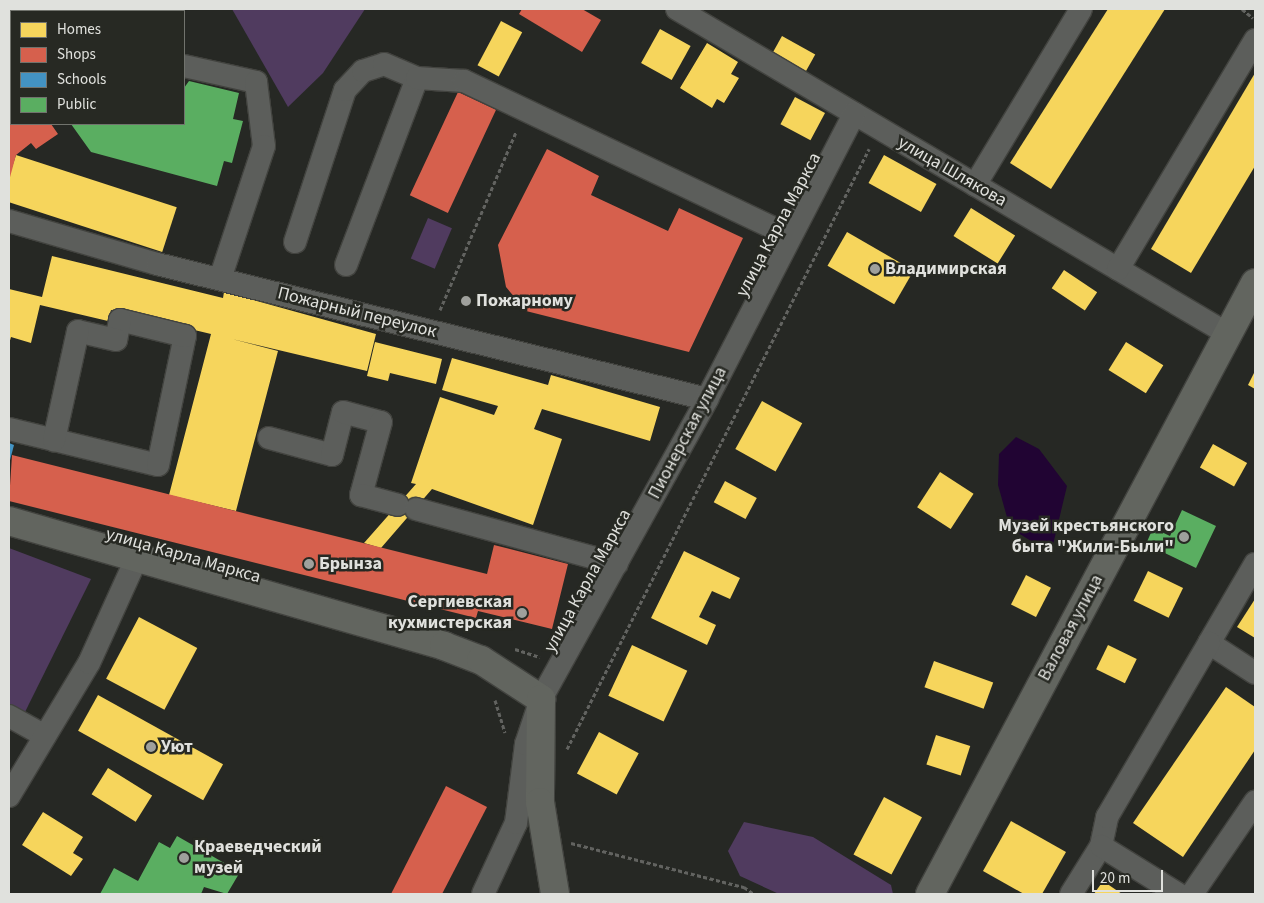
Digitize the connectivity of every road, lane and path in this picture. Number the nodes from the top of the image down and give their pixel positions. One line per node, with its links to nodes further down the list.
1 (677, 9): 9 (street, улица Шлякова)
2 (1081, 9): 11 (street)
3 (1242, 9): 4 (path)
4 (1255, 20)
5 (1255, 40): 16 (street)
6 (185, 66): 17 (street)
7 (417, 78): 8 (street); 14 (street); 15 (street)
8 (525, 110): 13 (street); 19 (path)
9 (854, 114): 11 (street, улица Шлякова); 13 (street, Пионерская улица)
10 (874, 141): 36 (path)
11 (975, 185): 16 (street, улица Шлякова)
12 (9, 221): 17 (street, Пожарный переулок)
13 (790, 236): 21 (street, Пионерская улица)
14 (295, 242)
15 (346, 265)
16 (1118, 269): 20 (street, улица Шлякова)
17 (220, 279): 19 (street, Пожарный переулок)
18 (1255, 283): 20 (main road, Валовая улица)
19 (431, 332): 21 (street, Пожарный переулок)
20 (1228, 334): 44 (main road, Валовая улица)
21 (707, 399): 27 (street, Пионерская улица)
22 (9, 429): 24 (street)
23 (269, 438): 27 (street)
24 (54, 440): 24 (street)
25 (9, 521): 26 (main road, улица Карла Маркса)
26 (137, 557): 33 (main road, улица Карла Маркса); 35 (street)
27 (617, 564): 33 (street, Пионерская улица)
28 (1255, 564): 29 (street)
29 (1209, 642): 32 (street); 40 (street)
30 (505, 647): 31 (path, улица Карла Маркса)
31 (545, 658)
32 (1255, 672)
33 (541, 699): 41 (street, Пионерская улица); 42 (main road)
34 (9, 716): 35 (street)
35 (45, 736): 37 (street)
36 (566, 752)
37 (9, 796)
38 (1255, 802): 47 (street)
39 (568, 833): 43 (path)
40 (1100, 846): 45 (street); 46 (street)
41 (483, 894)
42 (555, 894)
43 (754, 894)
44 (930, 894)
45 (1072, 894)
46 (1178, 894)
47 (1192, 894)

